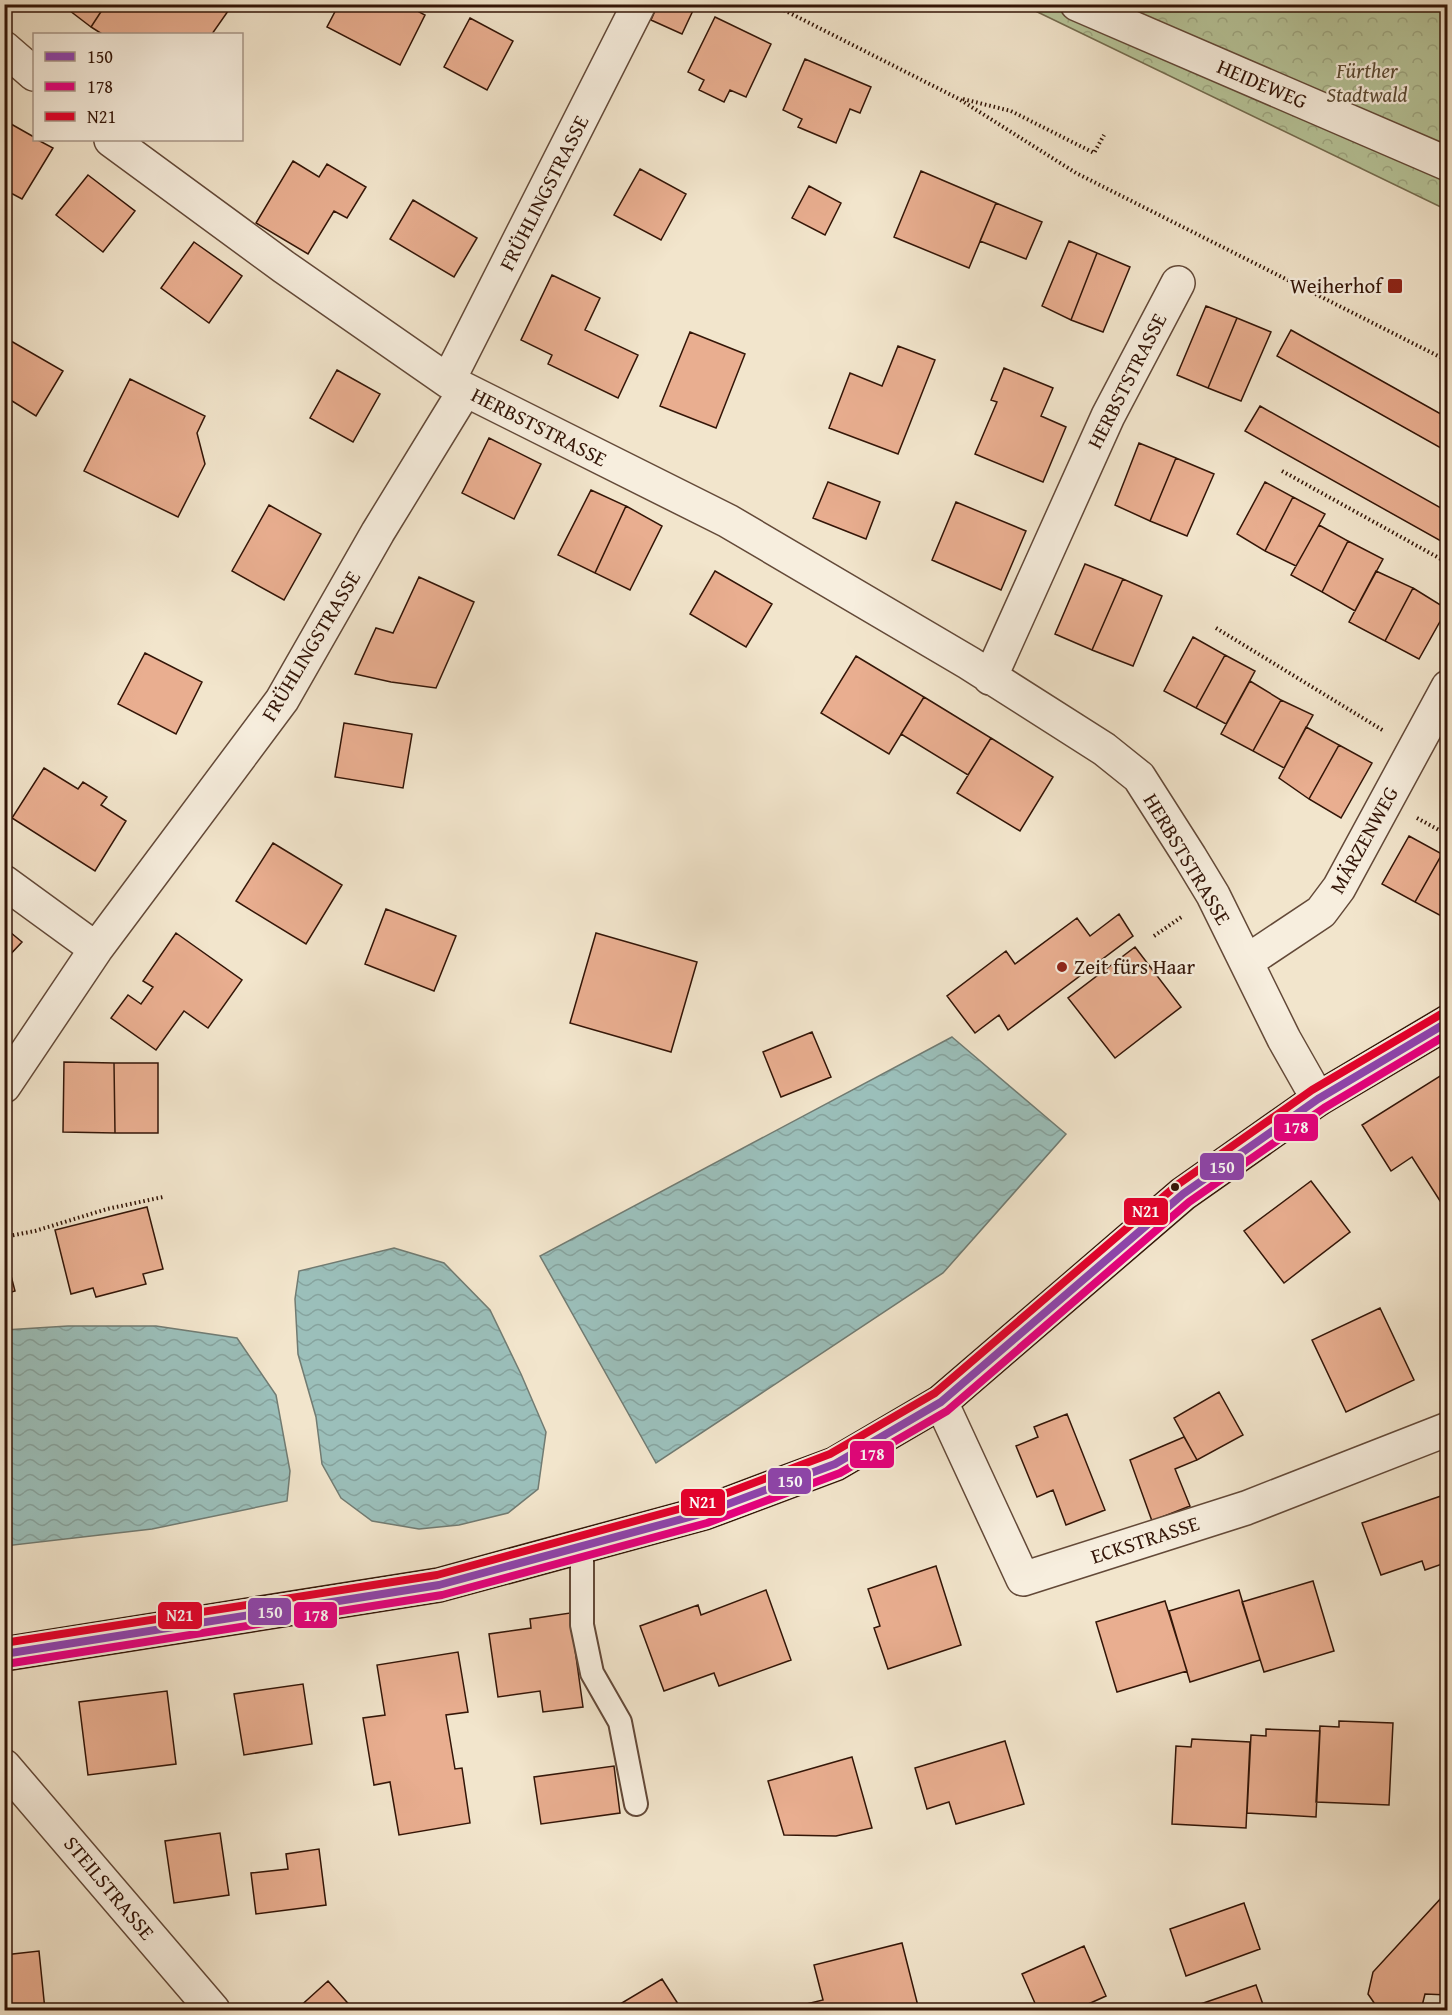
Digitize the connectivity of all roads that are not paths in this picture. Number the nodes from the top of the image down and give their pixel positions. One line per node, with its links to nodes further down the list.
1 (639, 4): 8 (street, FRÜHLINGSTRASSE)
2 (1077, 4): 6 (street, HEIDEWEG)
3 (4, 48): 4 (street)
4 (33, 73)
5 (112, 141): 8 (street, HERBSTSTRASSE)
6 (1448, 164)
7 (1178, 283): 9 (street, HERBSTSTRASSE)
8 (456, 386): 9 (street, HERBSTSTRASSE); 12 (street, FRÜHLINGSTRASSE)
9 (990, 678): 13 (street, HERBSTSTRASSE)
10 (1448, 687): 13 (street, MÄRZENWEG)
11 (4, 882): 12 (street)
12 (96, 949): 15 (street, FRÜHLINGSTRASSE)
13 (1246, 962): 16 (street, HERBSTSTRASSE)
14 (1448, 1022): 16 (street)
15 (4, 1086)
16 (1318, 1099): 17 (street)
17 (941, 1402): 18 (street, ECKSTRASSE); 19 (street)
18 (1448, 1429)
19 (582, 1546): 20 (street); 22 (lane)
20 (4, 1653)
21 (4, 1766): 23 (street, STEILSTRASSE)
22 (636, 1803)
23 (213, 2010)

